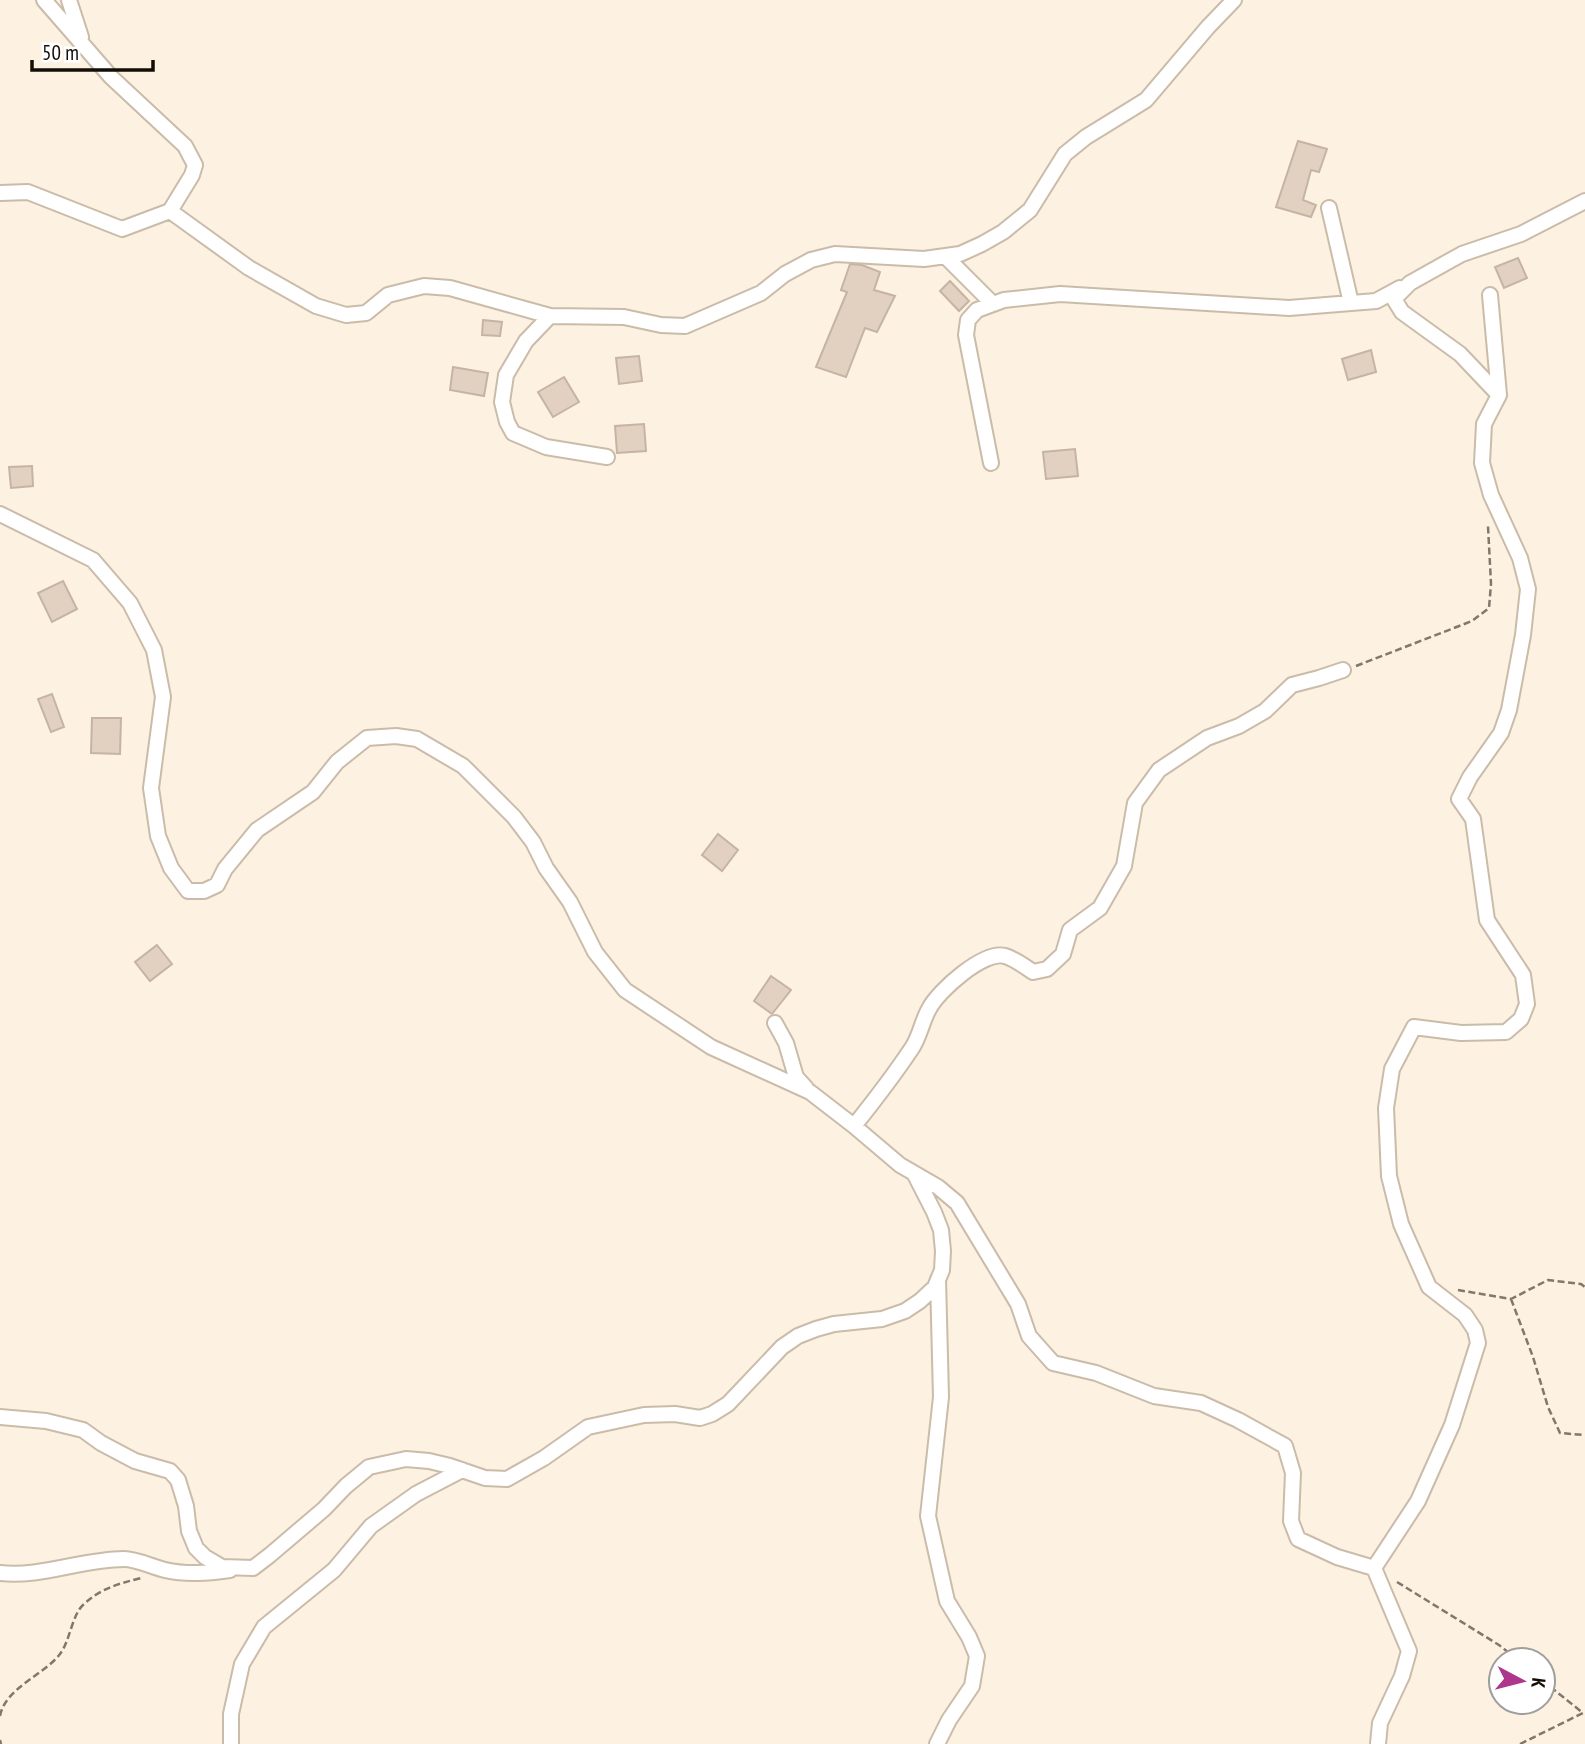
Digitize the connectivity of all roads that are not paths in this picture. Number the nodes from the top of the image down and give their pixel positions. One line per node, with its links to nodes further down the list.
1 (44, 0): 4 (street)
2 (69, 0): 4 (street)
3 (1234, 0): 9 (street)
4 (84, 45): 8 (street)
5 (0, 193): 8 (street)
6 (1585, 201): 10 (street)
7 (1329, 208): 12 (street)
8 (170, 211): 14 (street)
9 (946, 256): 13 (street); 14 (street)
10 (1410, 283): 12 (street); 15 (street)
11 (1490, 295): 15 (street)
12 (1351, 303): 13 (street)
13 (993, 304): 17 (street)
14 (550, 316): 16 (street)
15 (1499, 395): 28 (street)
16 (607, 457)
17 (991, 463)
18 (0, 514): 21 (street)
19 (1343, 670): 22 (street)
20 (775, 1023): 21 (street)
21 (810, 1092): 22 (street)
22 (854, 1126): 23 (street)
23 (914, 1173): 24 (street); 28 (street)
24 (938, 1279): 26 (street); 31 (street)
25 (0, 1417): 27 (street)
26 (462, 1470): 27 (street); 30 (street)
27 (240, 1568): 29 (street)
28 (1374, 1568): 32 (street)
29 (0, 1573)
30 (232, 1744)
31 (937, 1744)
32 (1378, 1744)

